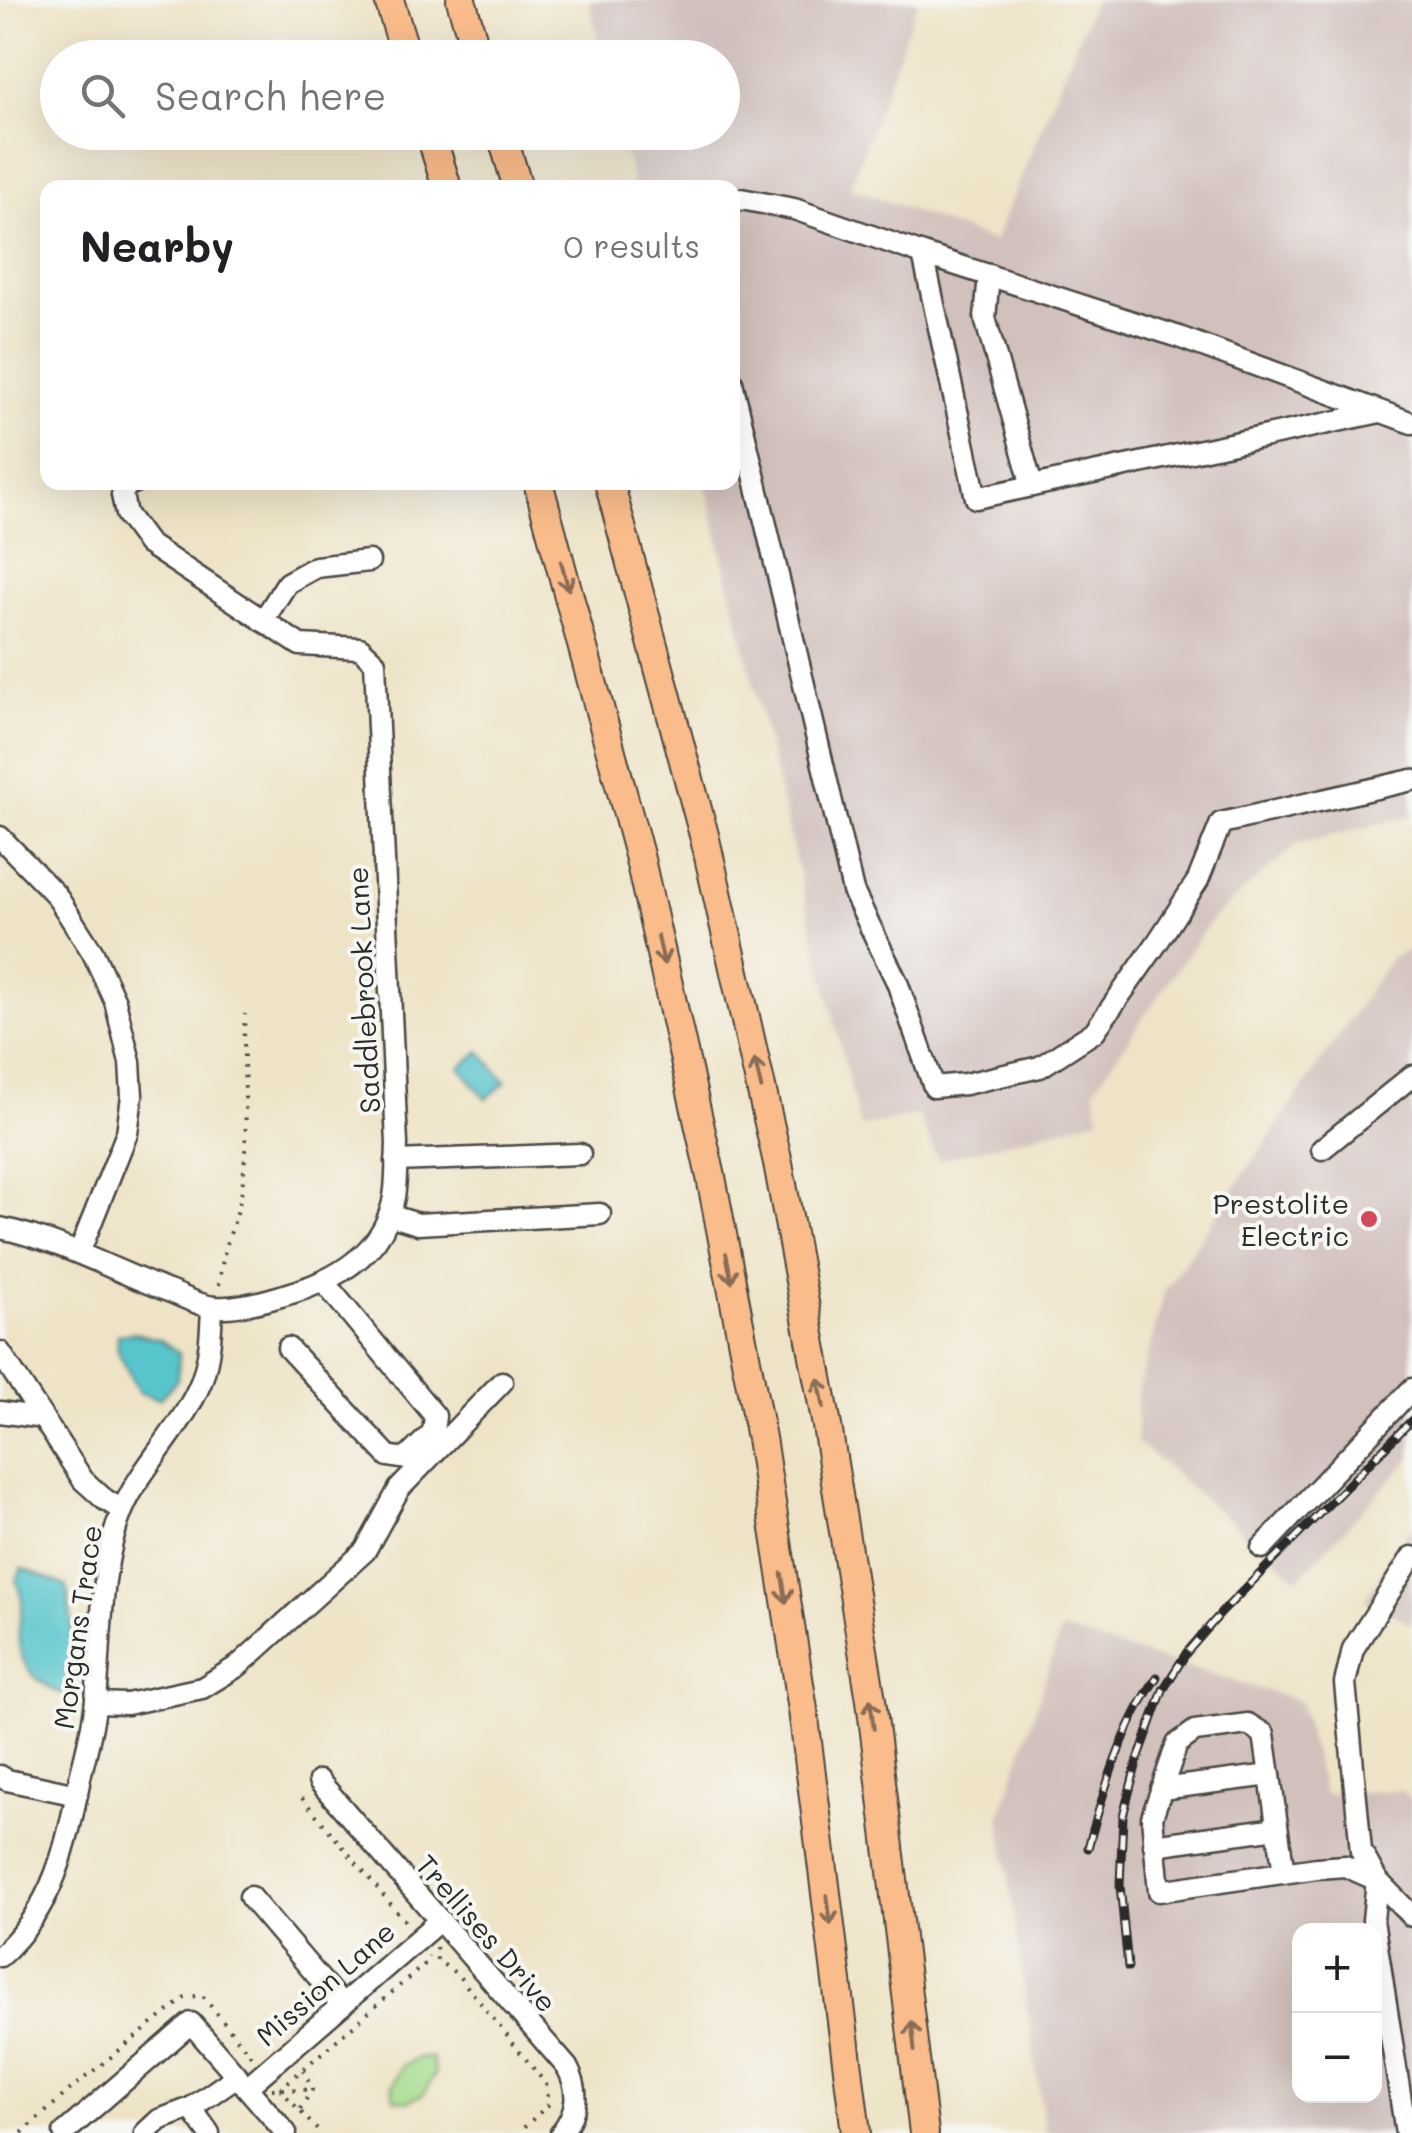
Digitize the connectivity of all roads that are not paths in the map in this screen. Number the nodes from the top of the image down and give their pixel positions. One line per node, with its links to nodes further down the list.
1 (389, 0): 3 (highway)
2 (460, 0): 4 (highway)
3 (401, 40)
4 (472, 40)
5 (435, 150): 7 (highway)
6 (507, 150): 8 (highway)
7 (445, 180)
8 (516, 180)
9 (740, 199): 10 (street)
10 (923, 254): 11 (street); 15 (street)
11 (989, 276): 12 (street); 15 (street)
12 (1381, 412): 14 (street); 15 (street)
13 (740, 416): 21 (street)
14 (1412, 423)
15 (1032, 486)
16 (125, 490): 20 (street, Saddlebrook Lane)
17 (540, 490): 64 (highway, one-way to 64)
18 (611, 490): 65 (highway, one-way to 18)
19 (369, 560): 20 (street)
20 (263, 621): 26 (street, Saddlebrook Lane)
21 (1412, 780)
22 (0, 837): 30 (street)
23 (1412, 1076): 24 (street)
24 (1322, 1149)
25 (580, 1154): 26 (street)
26 (396, 1161): 28 (street, Saddlebrook Lane)
27 (600, 1214): 28 (street)
28 (389, 1215): 31 (street, Saddlebrook Lane)
29 (0, 1228): 30 (street, Saddlebrook Lane)
30 (78, 1253): 32 (street, Saddlebrook Lane)
31 (324, 1282): 32 (street, Saddlebrook Lane); 33 (street)
32 (212, 1307): 39 (street, Morgans Trace)
33 (288, 1348)
34 (0, 1352): 38 (street)
35 (502, 1382): 42 (street)
36 (1412, 1388): 40 (street)
37 (0, 1412): 38 (street)
38 (43, 1418): 39 (street)
39 (122, 1510): 42 (street, Morgans Trace)
40 (1262, 1548)
41 (1412, 1557): 51 (street)
42 (96, 1703): 47 (street, Morgans Trace)
43 (1270, 1775): 46 (street); 46 (street); 48 (street)
44 (0, 1776): 47 (street)
45 (320, 1781): 54 (street, Trellises Drive)
46 (1161, 1789): 49 (street)
47 (77, 1796): 55 (street, Morgans Trace)
48 (1277, 1828): 49 (street); 50 (street)
49 (1154, 1844): 50 (street)
50 (1284, 1873): 51 (street)
51 (1376, 1880): 53 (street); 66 (street)
52 (250, 1897): 56 (street)
53 (1412, 1916)
54 (440, 1920): 56 (street, Mission Lane); 63 (street, Trellises Drive)
55 (0, 1956)
56 (342, 2004): 57 (street, Mission Lane)
57 (242, 2082): 58 (street, Mission Lane); 59 (street); 62 (street)
58 (191, 2108): 60 (street, Mission Lane); 61 (street)
59 (64, 2133)
60 (145, 2133)
61 (210, 2133)
62 (286, 2133)
63 (561, 2133)
64 (856, 2133)
65 (924, 2133)
66 (1406, 2133)

